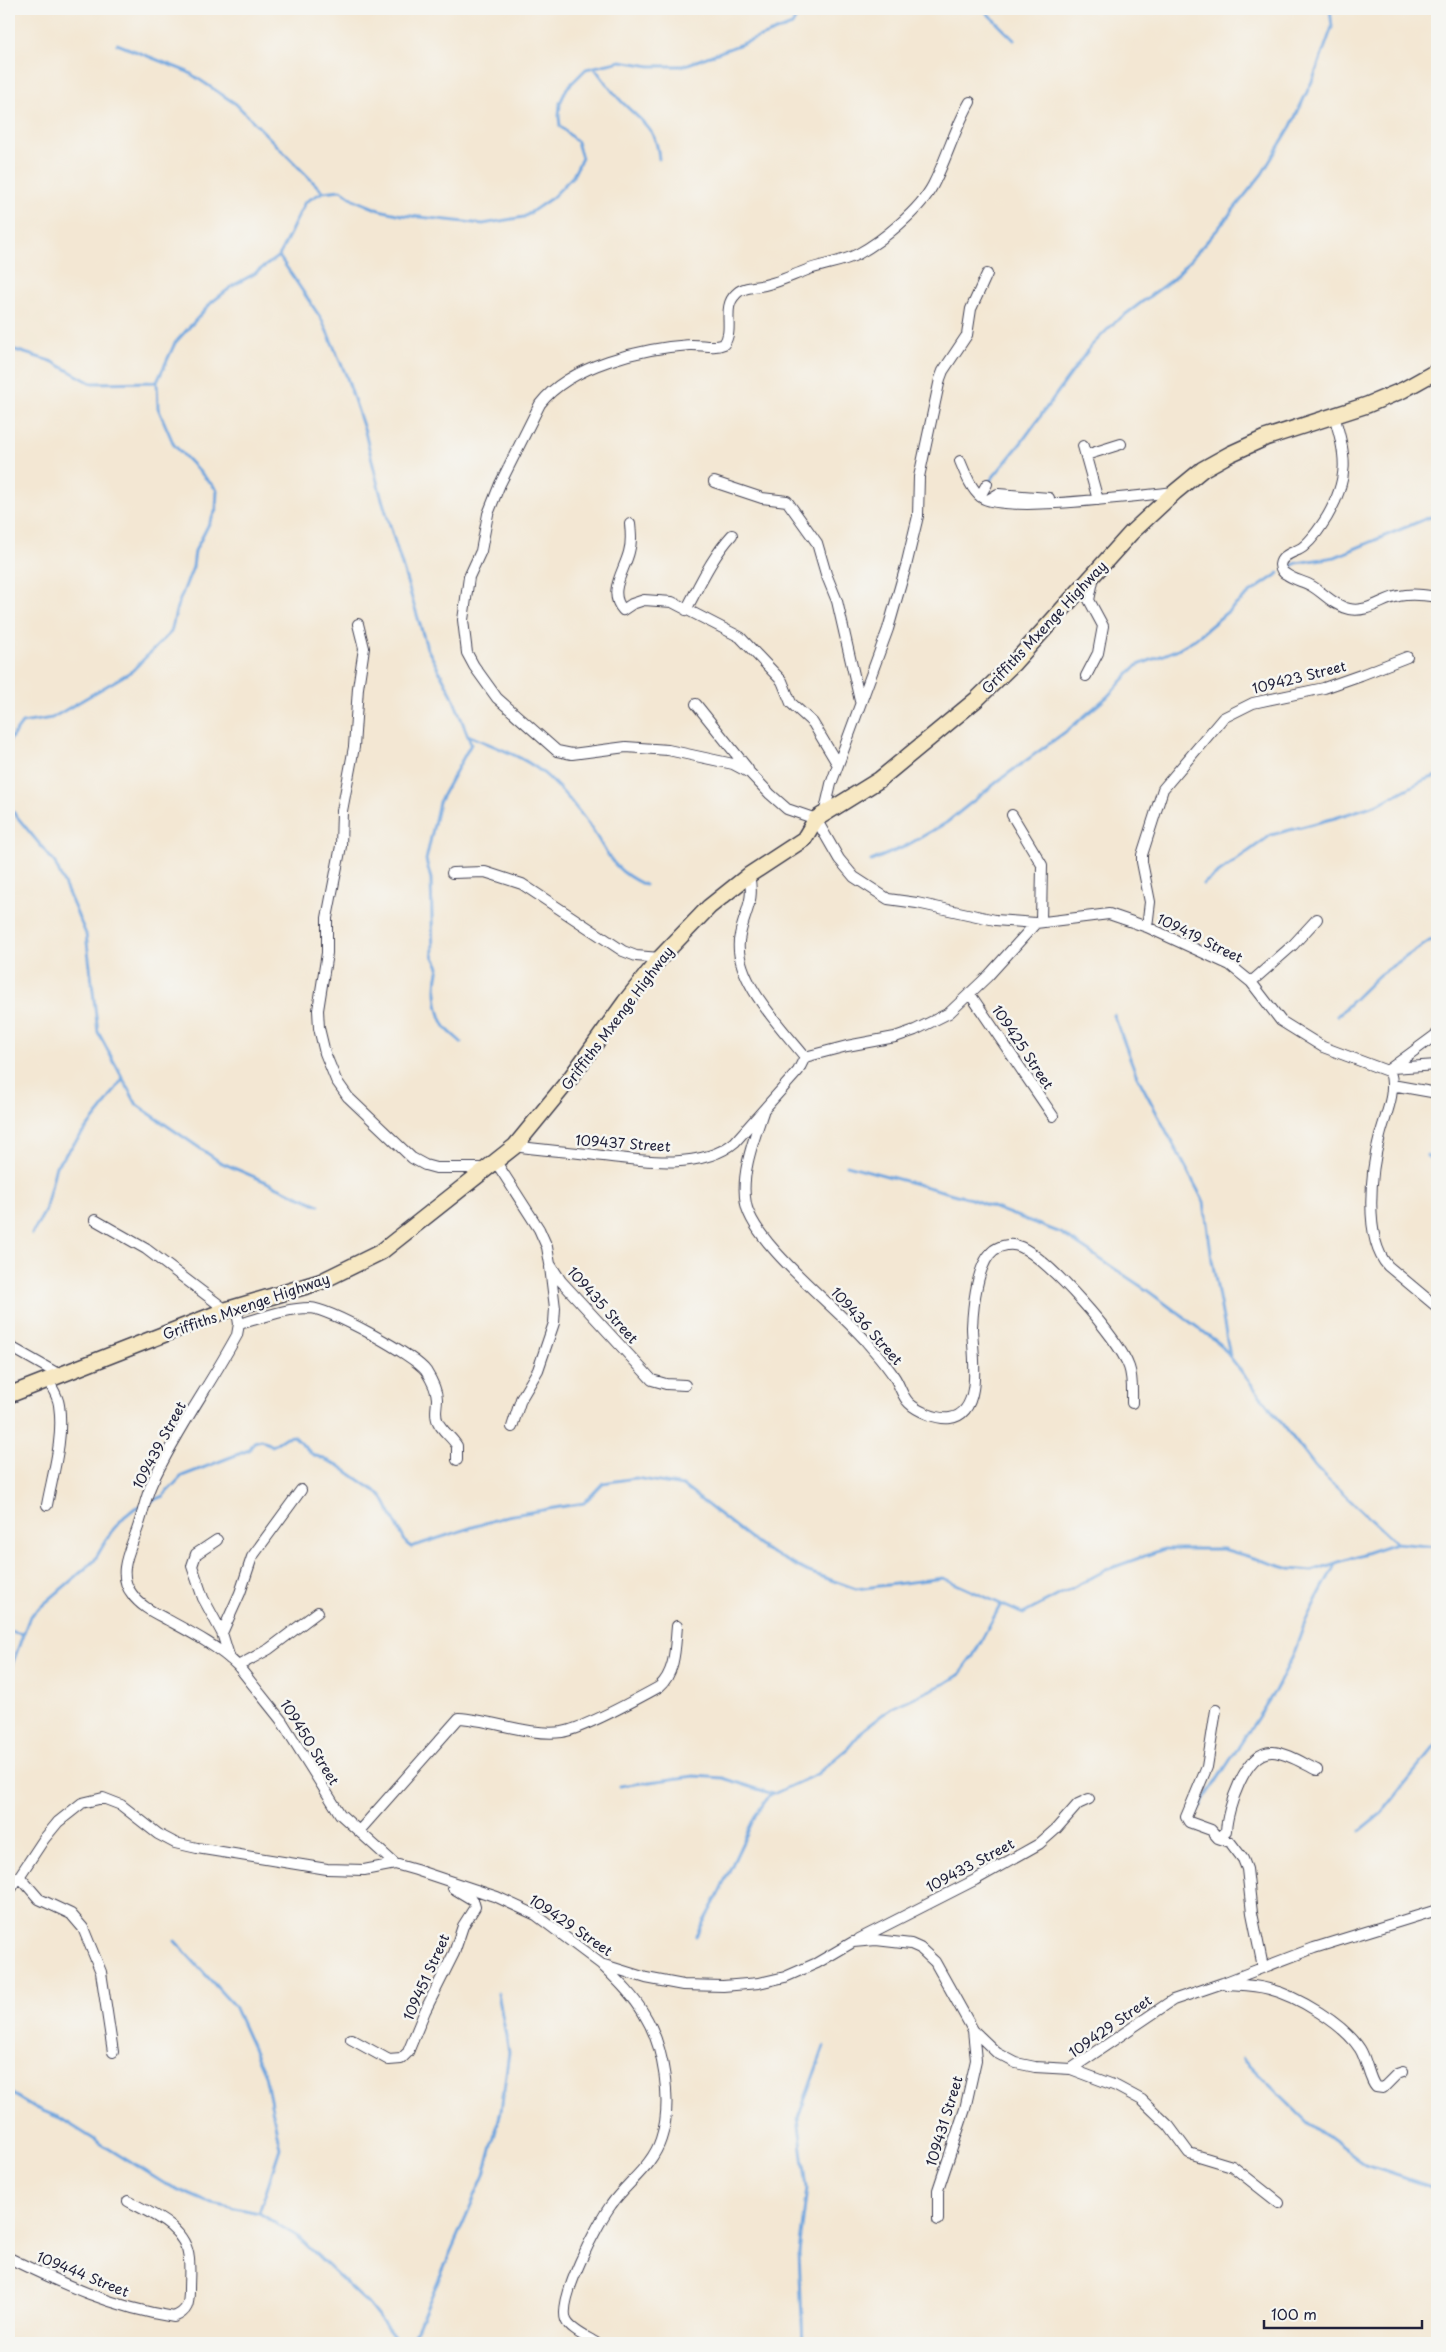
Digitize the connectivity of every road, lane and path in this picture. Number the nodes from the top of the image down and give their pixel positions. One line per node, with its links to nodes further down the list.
1 (970, 102): 23 (street)
2 (987, 274): 20 (street)
3 (1437, 372): 4 (street, Griffiths Mxenge Highway)
4 (1334, 416): 9 (street, Griffiths Mxenge Highway); 15 (street)
5 (1121, 444): 11 (street)
6 (960, 461): 10 (street)
7 (714, 482): 20 (street)
8 (987, 484): 10 (street)
9 (1174, 492): 11 (street); 14 (street, Griffiths Mxenge Highway)
10 (984, 498): 11 (street)
11 (1095, 500)
12 (630, 524): 16 (street)
13 (732, 536): 16 (street)
14 (1094, 572): 19 (street); 25 (street, Griffiths Mxenge Highway)
15 (1437, 597)
16 (686, 610): 22 (street)
17 (358, 624): 43 (street)
18 (1407, 657): 30 (street, 109423 Street)
19 (1086, 676)
20 (860, 702): 22 (street)
21 (696, 704): 23 (street)
22 (838, 765): 25 (street)
23 (750, 773): 25 (street)
24 (1012, 816): 29 (street)
25 (816, 819): 27 (street, Griffiths Mxenge Highway); 29 (street, 109419 Street)
26 (452, 873): 31 (street)
27 (749, 875): 31 (street, Griffiths Mxenge Highway); 35 (street)
28 (1317, 919): 32 (street)
29 (1038, 923): 30 (street, 109419 Street); 33 (street)
30 (1147, 927): 32 (street, 109419 Street)
31 (660, 958): 42 (street, Griffiths Mxenge Highway)
32 (1251, 982): 37 (street, 109419 Street)
33 (970, 994): 35 (street); 41 (street, 109425 Street)
34 (1437, 1034): 37 (street)
35 (805, 1056): 40 (street, 109437 Street)
36 (1437, 1065): 37 (street)
37 (1390, 1069): 38 (street)
38 (1392, 1086): 39 (street); 47 (street)
39 (1437, 1093)
40 (764, 1109): 42 (street, 109437 Street); 53 (street, 109436 Street)
41 (1054, 1116)
42 (514, 1146): 43 (street, Griffiths Mxenge Highway)
43 (492, 1165): 45 (street, 109435 Street); 46 (street, Griffiths Mxenge Highway)
44 (95, 1220): 46 (street)
45 (550, 1264): 51 (street, 109435 Street); 54 (street)
46 (231, 1308): 48 (street, 109439 Street); 50 (street, Griffiths Mxenge Highway)
47 (1437, 1308)
48 (239, 1324): 55 (street); 62 (street, 109439 Street)
49 (9, 1346): 50 (street)
50 (54, 1378): 52 (street, Griffiths Mxenge Highway); 57 (street)
51 (685, 1385)
52 (9, 1395)
53 (1132, 1403)
54 (512, 1427)
55 (457, 1460)
56 (302, 1490): 61 (street)
57 (46, 1505)
58 (217, 1540): 61 (street)
59 (318, 1612): 62 (street)
60 (678, 1626): 66 (street)
61 (222, 1633): 62 (street)
62 (234, 1662): 66 (street, 109450 Street)
63 (1216, 1710): 67 (street)
64 (1317, 1770): 67 (street)
65 (1089, 1799): 73 (street, 109433 Street)
66 (359, 1831): 68 (street, 109450 Street)
67 (1218, 1838): 75 (street)
68 (395, 1864): 69 (street, 109429 Street); 70 (street, 109429 Street)
69 (18, 1876): 71 (street, 109429 Street); 79 (street)
70 (430, 1876): 74 (street, 109429 Street); 78 (street, 109451 Street)
71 (9, 1892)
72 (1437, 1910): 75 (street, 109429 Street)
73 (853, 1942): 74 (street, 109429 Street); 77 (street, 109429 Street)
74 (601, 1964): 86 (street)
75 (1262, 1967): 76 (street, 109429 Street)
76 (1224, 1984): 80 (street, 109429 Street); 81 (street)
77 (973, 2030): 80 (street, 109429 Street); 84 (street, 109431 Street)
78 (351, 2039)
79 (113, 2052)
80 (1071, 2069): 83 (street)
81 (1403, 2072)
82 (128, 2201): 85 (street, 109444 Street)
83 (1279, 2204)
84 (938, 2220)
85 (9, 2258)
86 (596, 2343)

